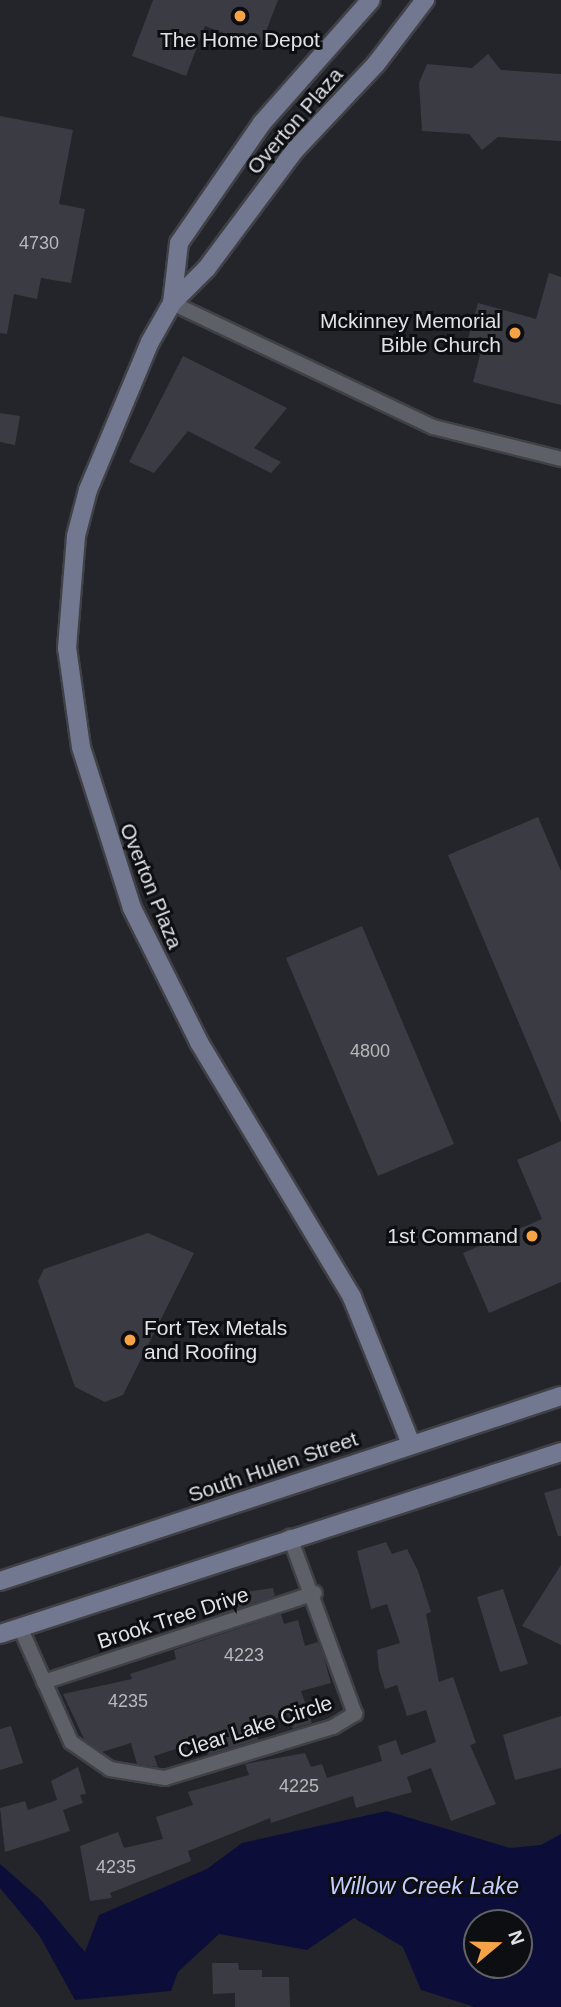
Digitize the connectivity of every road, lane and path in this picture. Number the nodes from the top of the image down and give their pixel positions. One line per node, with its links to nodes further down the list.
1 (371, 0): 3 (street, Overton Plaza)
2 (425, 0): 3 (street, Overton Plaza)
3 (172, 303): 4 (street); 6 (street, Overton Plaza)
4 (561, 458)
5 (561, 1396): 6 (street, South Hulen Street)
6 (411, 1444): 9 (street, South Hulen Street)
7 (561, 1452): 8 (street)
8 (290, 1537): 10 (street, Clear Lake Circle); 11 (street)
9 (0, 1581)
10 (315, 1593): 13 (street, Brook Tree Drive); 13 (street, Clear Lake Circle)
11 (20, 1628): 12 (street); 13 (street, Clear Lake Circle)
12 (0, 1634)
13 (44, 1682)

